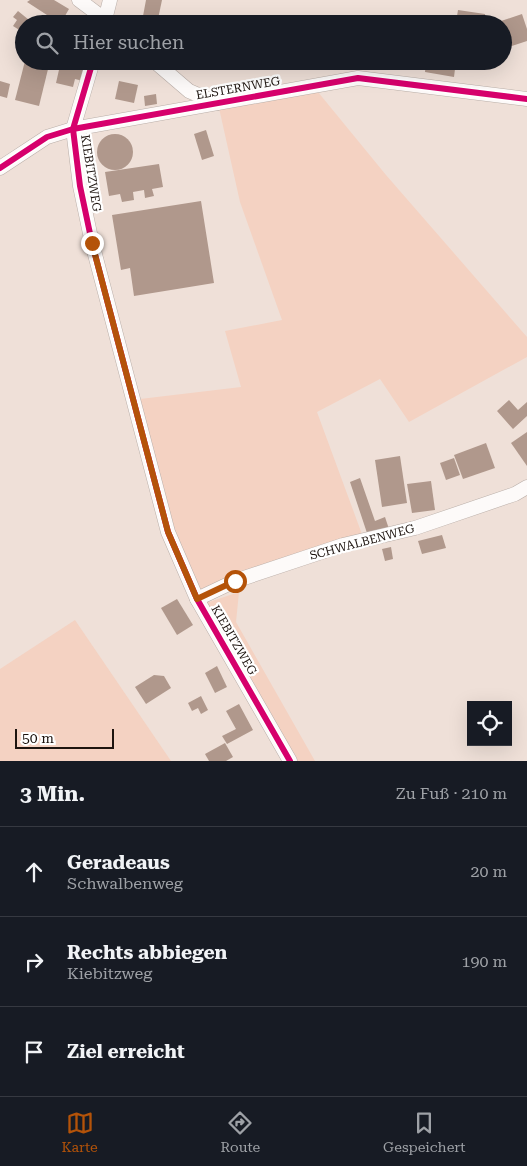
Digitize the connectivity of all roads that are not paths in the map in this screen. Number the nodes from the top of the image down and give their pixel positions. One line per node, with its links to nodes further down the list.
1 (79, 0): 3 (street)
2 (110, 0): 4 (street)
3 (98, 15)
4 (108, 15)
5 (90, 70): 9 (street, KIEBITZWEG)
6 (164, 70): 8 (street, ELSTERNWEG)
7 (527, 99): 8 (street, ELSTERNWEG)
8 (218, 103): 9 (street, ELSTERNWEG)
9 (73, 129): 10 (street, ELSTERNWEG); 12 (street, KIEBITZWEG)
10 (0, 168)
11 (527, 487): 12 (street, SCHWALBENWEG)
12 (197, 599): 13 (street, KIEBITZWEG)
13 (290, 761)

